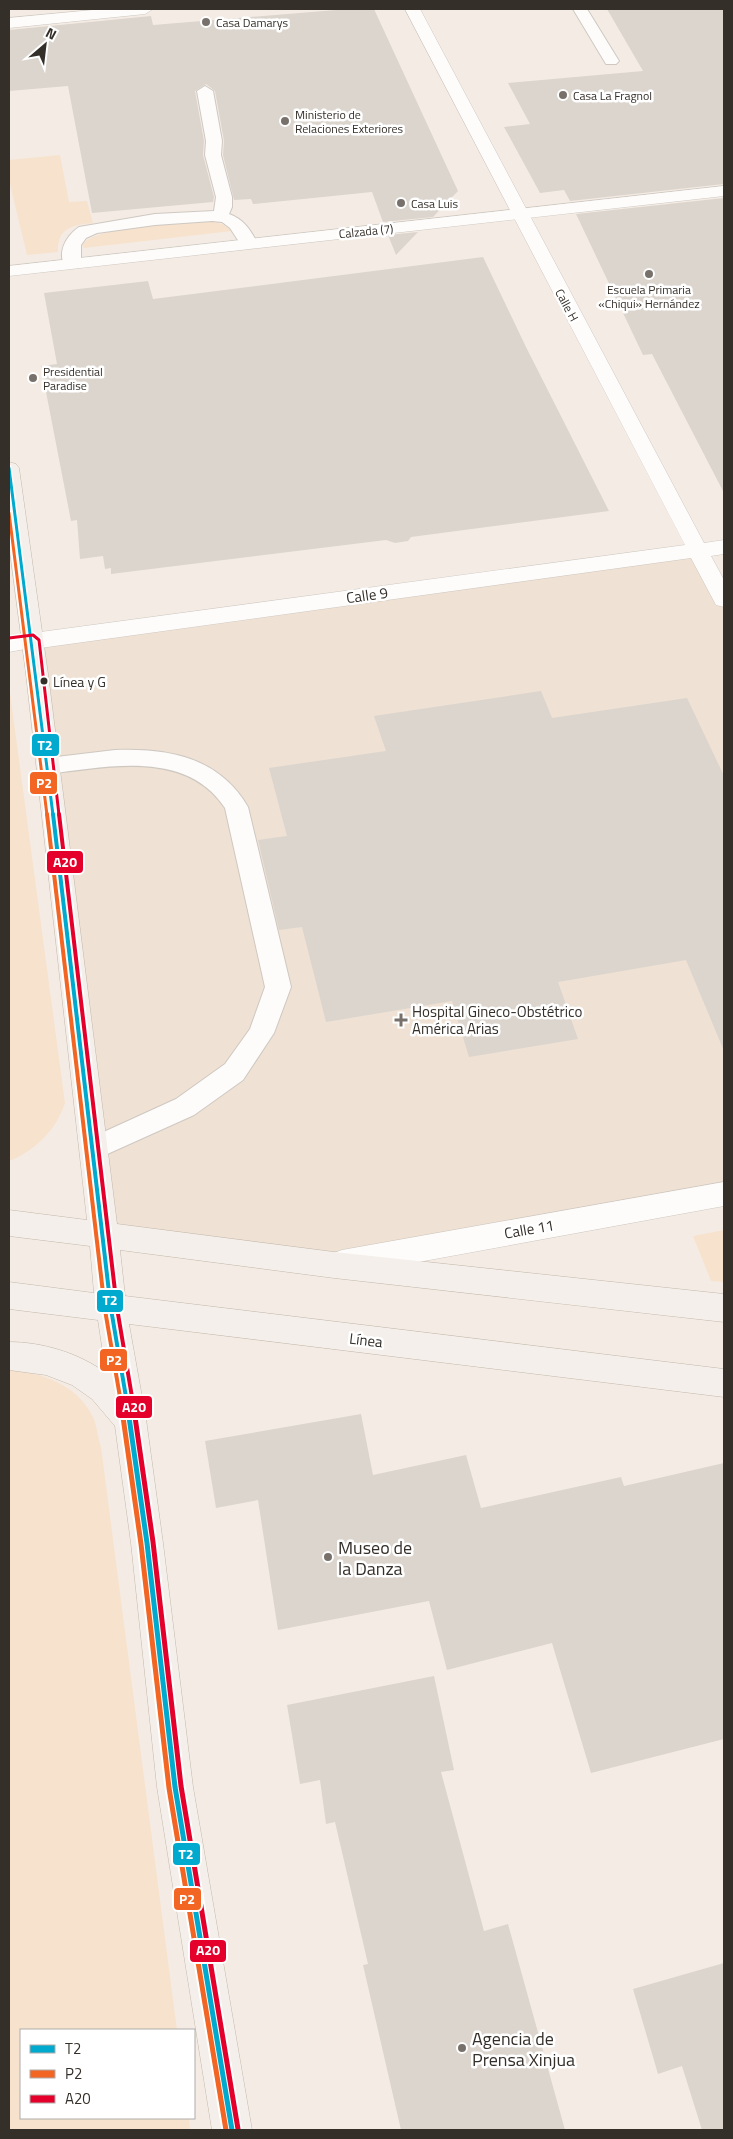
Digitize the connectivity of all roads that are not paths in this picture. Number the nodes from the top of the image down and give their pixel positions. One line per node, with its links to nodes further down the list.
1 (145, 9): 4 (street)
2 (412, 9): 8 (street, Calle H)
3 (580, 9): 5 (lane)
4 (9, 23)
5 (611, 61)
6 (205, 91): 9 (lane)
7 (724, 191): 8 (street, Calzada (7))
8 (519, 213): 10 (street, Calzada (7)); 15 (street, Calle H)
9 (219, 217): 10 (lane); 11 (lane)
10 (249, 244): 11 (street, Calzada (7))
11 (72, 264): 12 (street, Calzada (7))
12 (9, 271)
13 (9, 468): 17 (main road)
14 (724, 547): 15 (street, Calle 9)
15 (699, 550): 16 (street, Calle H); 17 (street, Calle 9)
16 (724, 600)
17 (21, 642): 18 (main road)
18 (48, 766): 19 (main road); 19 (lane)
19 (94, 1149): 22 (main road)
20 (724, 1194): 23 (street, Calle 11)
21 (9, 1223): 22 (main road)
22 (102, 1234): 23 (main road); 26 (main road)
23 (334, 1265): 25 (main road)
24 (9, 1296): 26 (main road, Línea)
25 (724, 1308)
26 (111, 1309): 28 (main road, Línea); 29 (main road)
27 (9, 1356): 29 (main road)
28 (724, 1383)
29 (130, 1420): 30 (main road)
30 (232, 2130)

